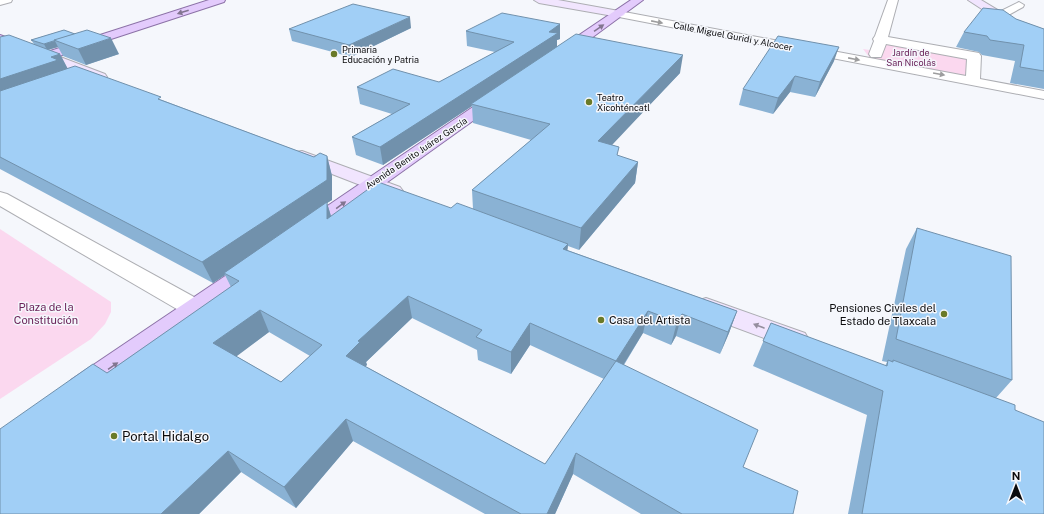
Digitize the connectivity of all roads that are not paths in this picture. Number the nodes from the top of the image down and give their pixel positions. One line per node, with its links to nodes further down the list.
1 (7, 0): 7 (street)
2 (220, 0): 14 (main road, one-way to 14)
3 (540, 0): 9 (street, Calle Miguel Guridi y Alcocer)
4 (638, 0): 9 (main road)
5 (893, 0): 12 (street)
6 (973, 0): 10 (street)
7 (0, 2)
8 (1020, 4): 10 (street)
9 (619, 14): 15 (street, Calle Miguel Guridi y Alcocer, one-way to 15); 16 (main road, one-way to 9)
10 (999, 16): 13 (street)
11 (0, 39): 14 (main road)
12 (879, 40): 15 (street); 18 (street)
13 (1044, 40)
14 (47, 56): 17 (street)
15 (873, 62): 18 (street, Calle Miguel Guridi y Alcocer, one-way to 18)
16 (547, 63)
17 (91, 74): 19 (street); 20 (street)
18 (973, 80): 22 (street, Calle Miguel Guridi y Alcocer)
19 (70, 81)
20 (113, 82)
21 (508, 90): 24 (main road, Avenida Benito Juárez García)
22 (1044, 95)
23 (290, 151): 24 (street)
24 (372, 183): 26 (street); 27 (main road, Avenida Benito Juárez García, one-way to 24)
25 (0, 198): 30 (street)
26 (416, 199)
27 (290, 242)
28 (265, 260): 30 (main road)
29 (684, 298): 31 (street, one-way to 29)
30 (196, 309): 32 (main road, one-way to 30)
31 (817, 348)
32 (59, 403)

